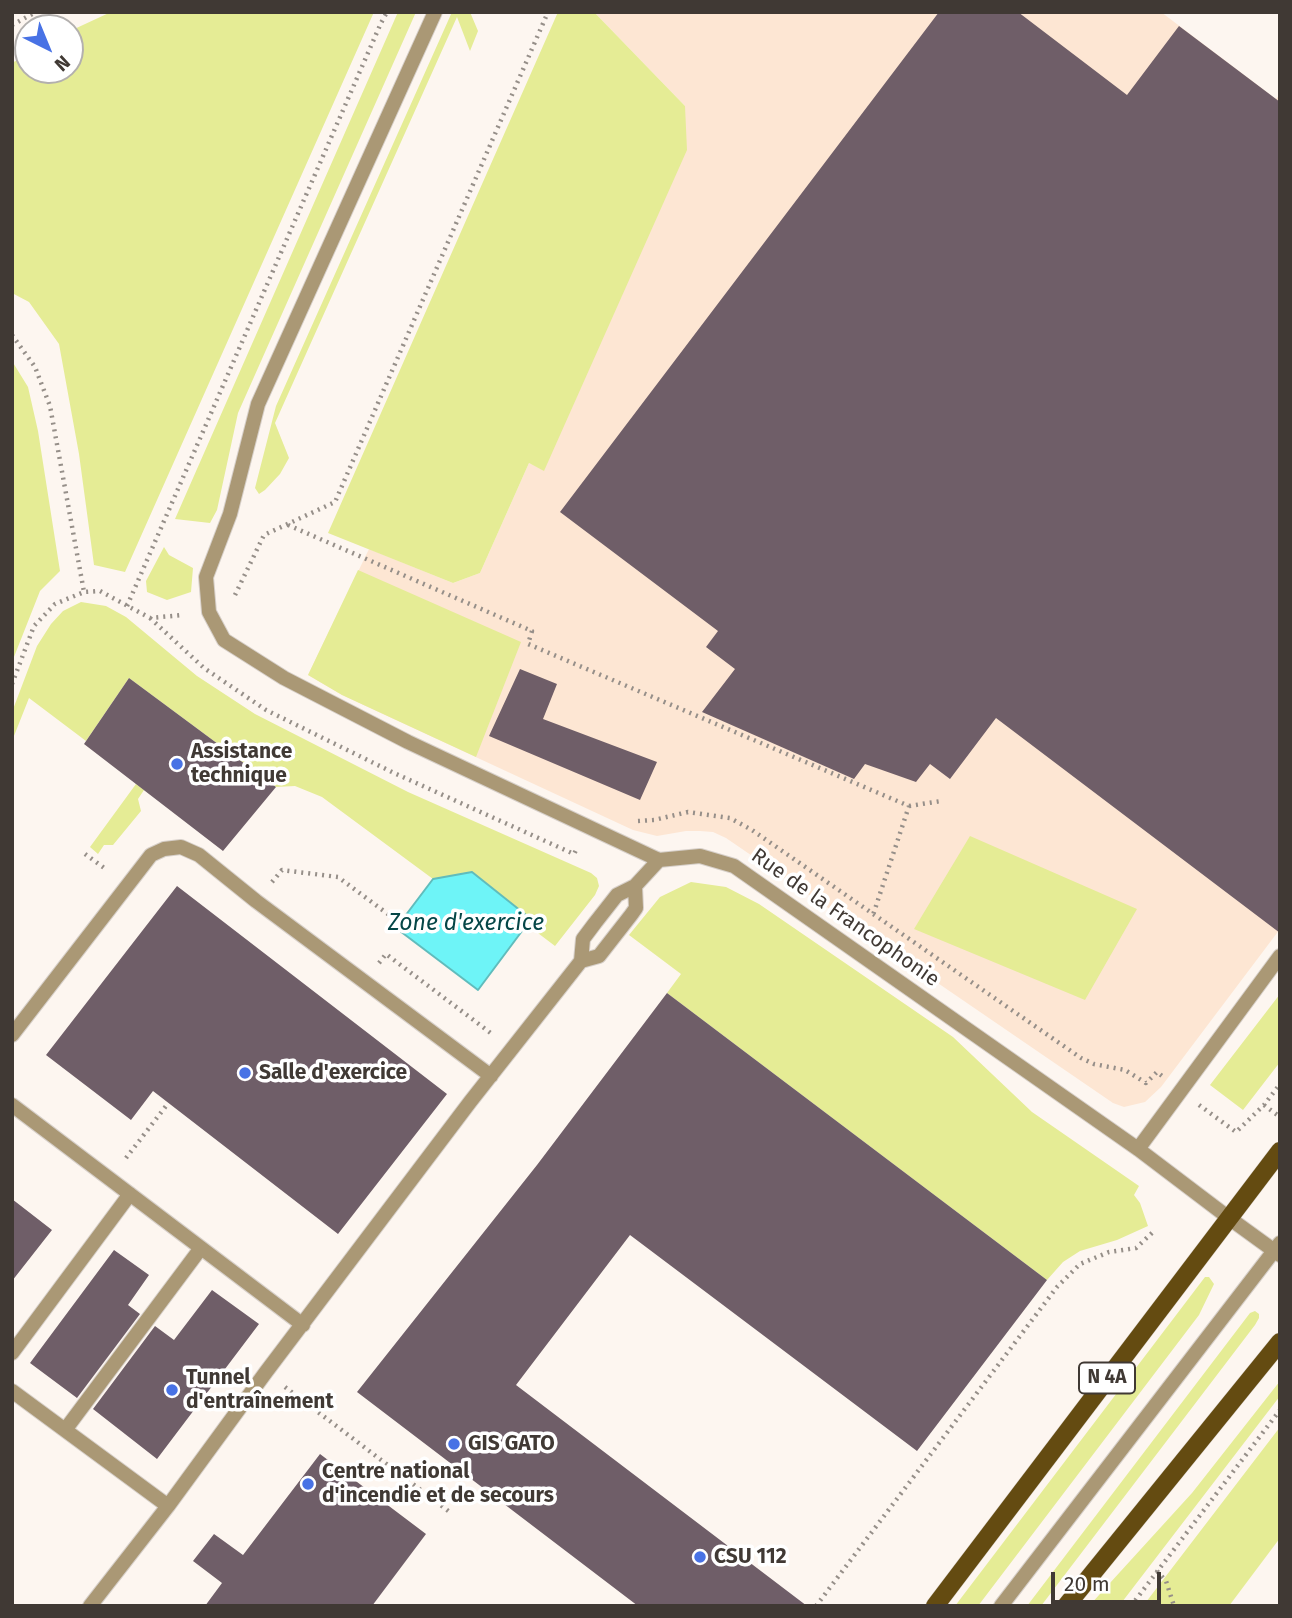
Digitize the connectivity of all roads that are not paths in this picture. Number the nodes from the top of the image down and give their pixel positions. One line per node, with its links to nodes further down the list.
1 (435, 12): 2 (street)
2 (659, 860): 3 (street); 11 (street, Rue de la Francophonie)
3 (635, 886): 5 (street); 5 (street)
4 (1280, 956): 7 (street)
5 (581, 961): 9 (street)
6 (1280, 967): 7 (street)
7 (1260, 983): 11 (street)
8 (12, 1035): 9 (street)
9 (491, 1076): 17 (street)
10 (12, 1105): 13 (street)
11 (1138, 1149): 14 (street, Rue de la Francophonie)
12 (1280, 1151): 14 (main road, N 4A)
13 (130, 1194): 15 (street); 19 (street)
14 (1229, 1218): 16 (street, Rue de la Francophonie); 24 (main road, N 4A)
15 (201, 1248): 17 (street); 21 (street)
16 (1278, 1250): 25 (street)
17 (303, 1325): 22 (street)
18 (1280, 1342): 26 (main road)
19 (12, 1353)
20 (12, 1391): 21 (street)
21 (65, 1430): 22 (street)
22 (168, 1506): 23 (street)
23 (90, 1606)
24 (934, 1606)
25 (1001, 1606)
26 (1066, 1606)

